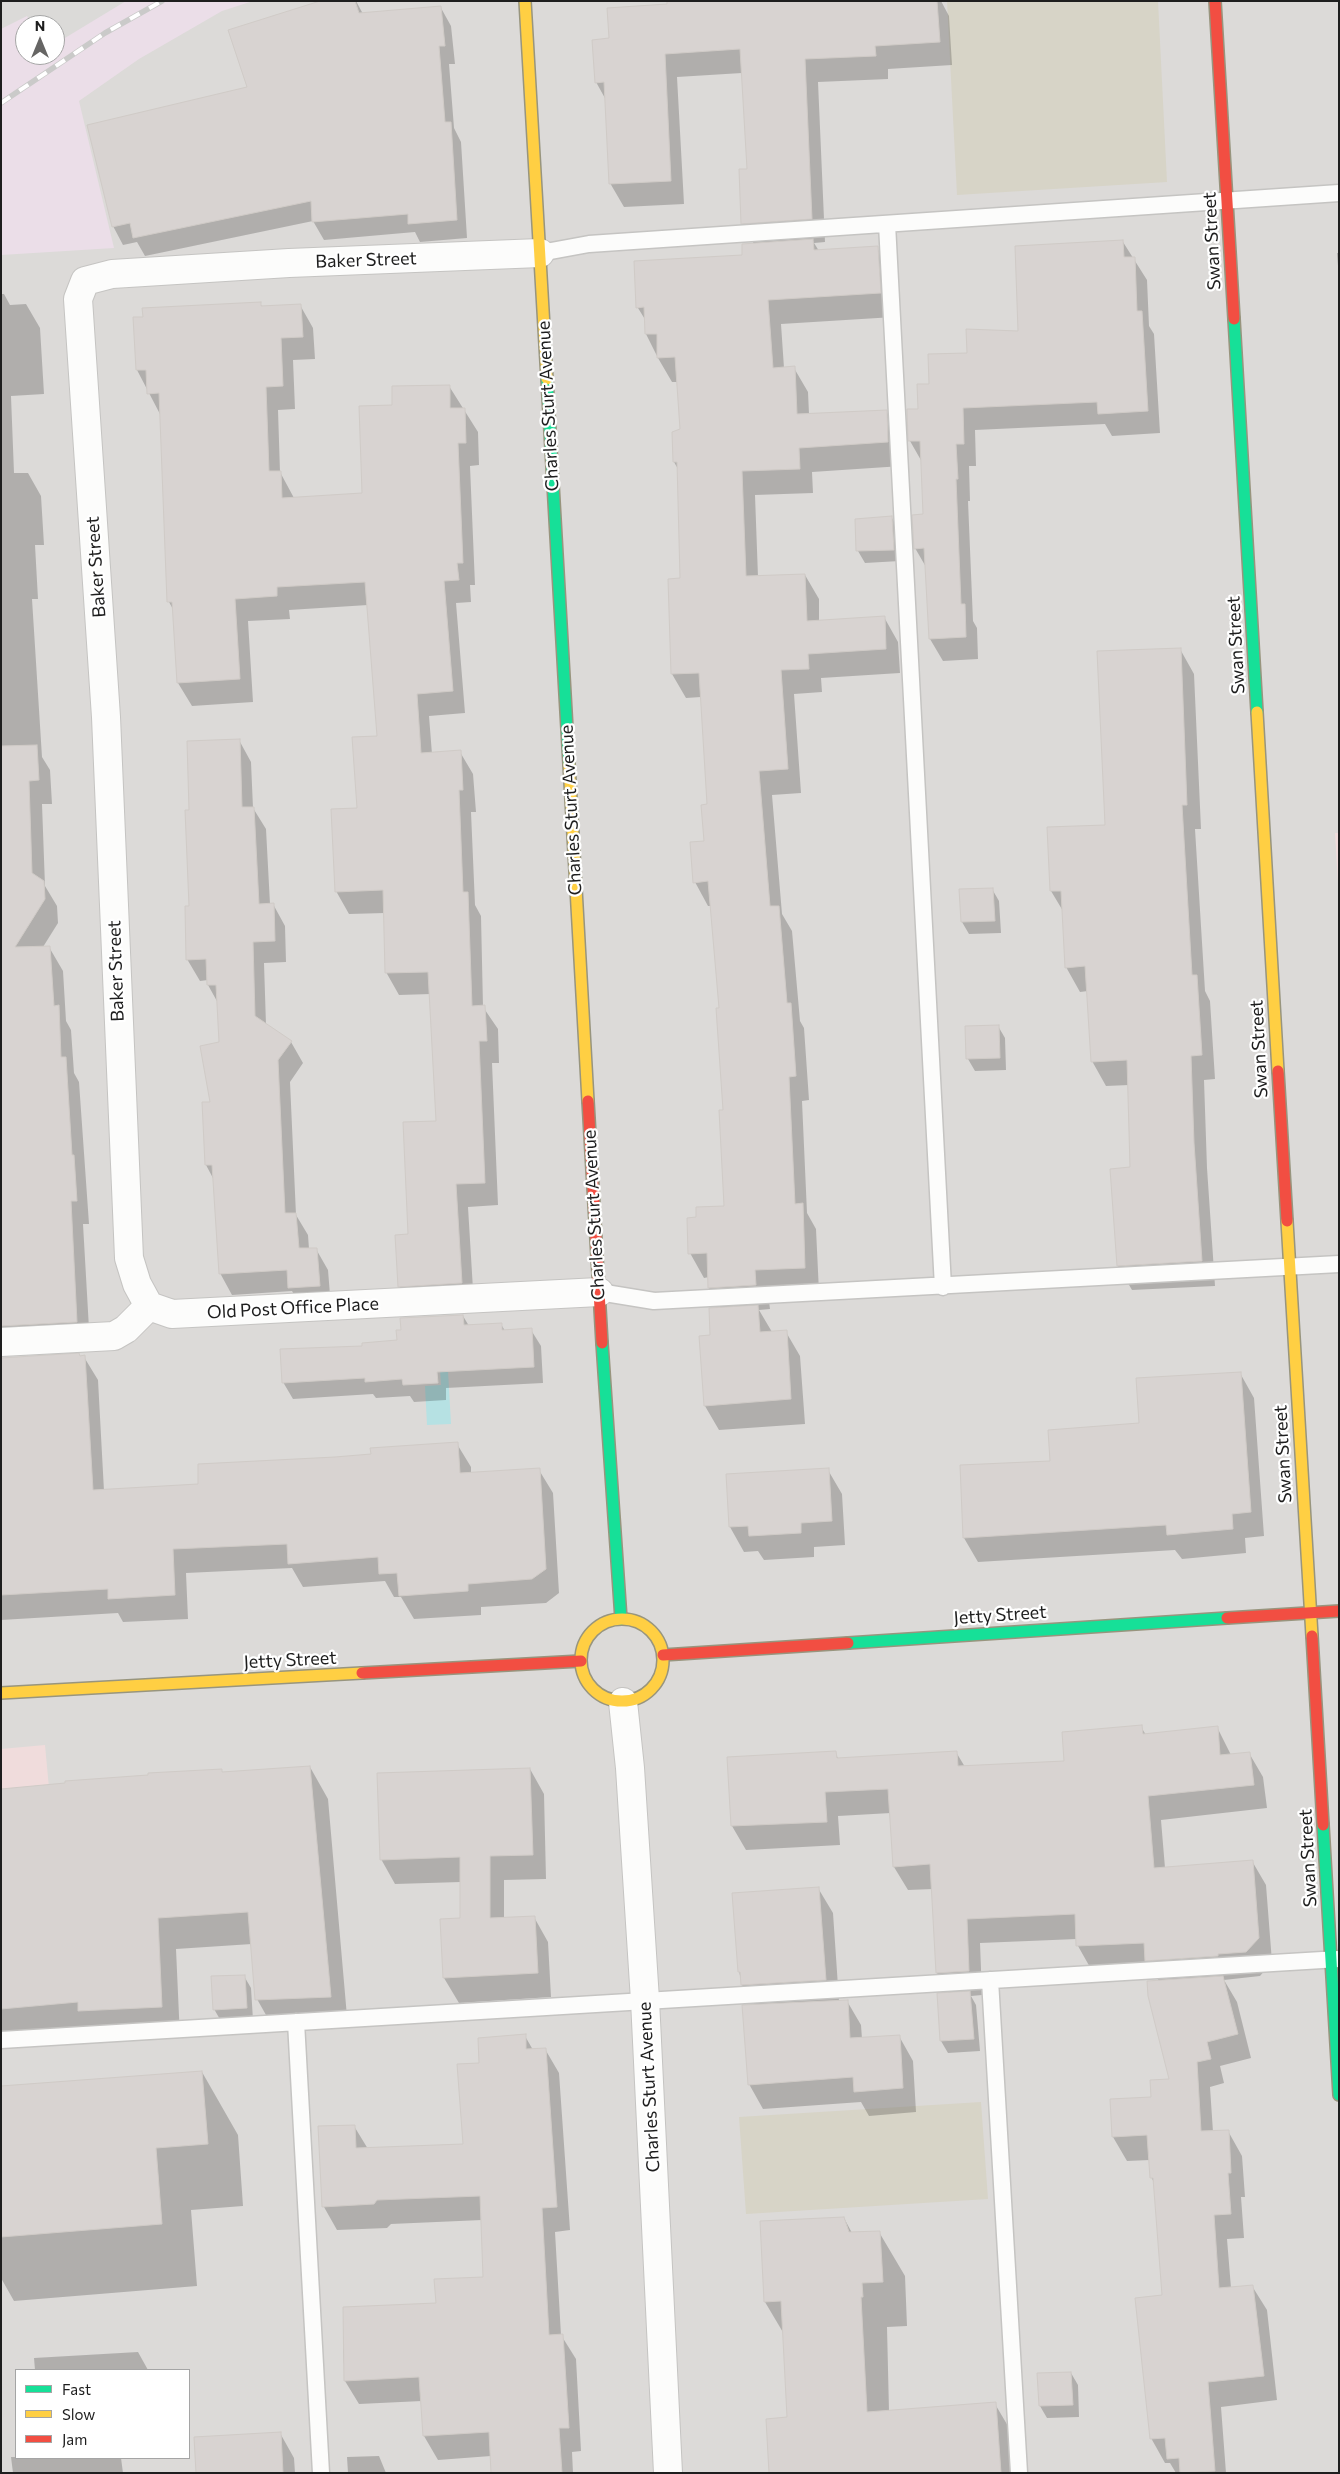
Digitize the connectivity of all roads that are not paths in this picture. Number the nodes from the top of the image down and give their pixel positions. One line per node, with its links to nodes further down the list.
1 (525, 1): 6 (street, Charles Sturt Avenue)
2 (1215, 1): 4 (street, Swan Street)
3 (1339, 192): 4 (lane)
4 (1227, 200): 5 (lane); 8 (street, Swan Street)
5 (887, 224): 6 (lane); 9 (lane)
6 (540, 253): 10 (street, Charles Sturt Avenue); 11 (street, Baker Street)
7 (1339, 1264): 8 (lane)
8 (1290, 1267): 9 (lane); 14 (street, Swan Street)
9 (943, 1287): 10 (lane)
10 (599, 1292): 11 (street, Old Post Office Place); 15 (street, Charles Sturt Avenue)
11 (149, 1306): 12 (street)
12 (1, 1342)
13 (1339, 1610): 14 (street, Jetty Street)
14 (1312, 1612): 16 (street, Jetty Street); 20 (street, Swan Street)
15 (620, 1619): 16 (street); 17 (street)
16 (663, 1655): 19 (street)
17 (581, 1661): 18 (street, Jetty Street); 19 (street)
18 (1, 1693)
19 (623, 1702): 22 (street, Charles Sturt Avenue)
20 (1335, 1959): 21 (lane); 25 (street, Swan Street)
21 (990, 1980): 22 (lane); 28 (lane)
22 (645, 2000): 23 (lane); 27 (street, Charles Sturt Avenue)
23 (296, 2022): 24 (lane); 26 (lane)
24 (1, 2040)
25 (1339, 2095)
26 (321, 2473)
27 (668, 2473)
28 (1019, 2473)

